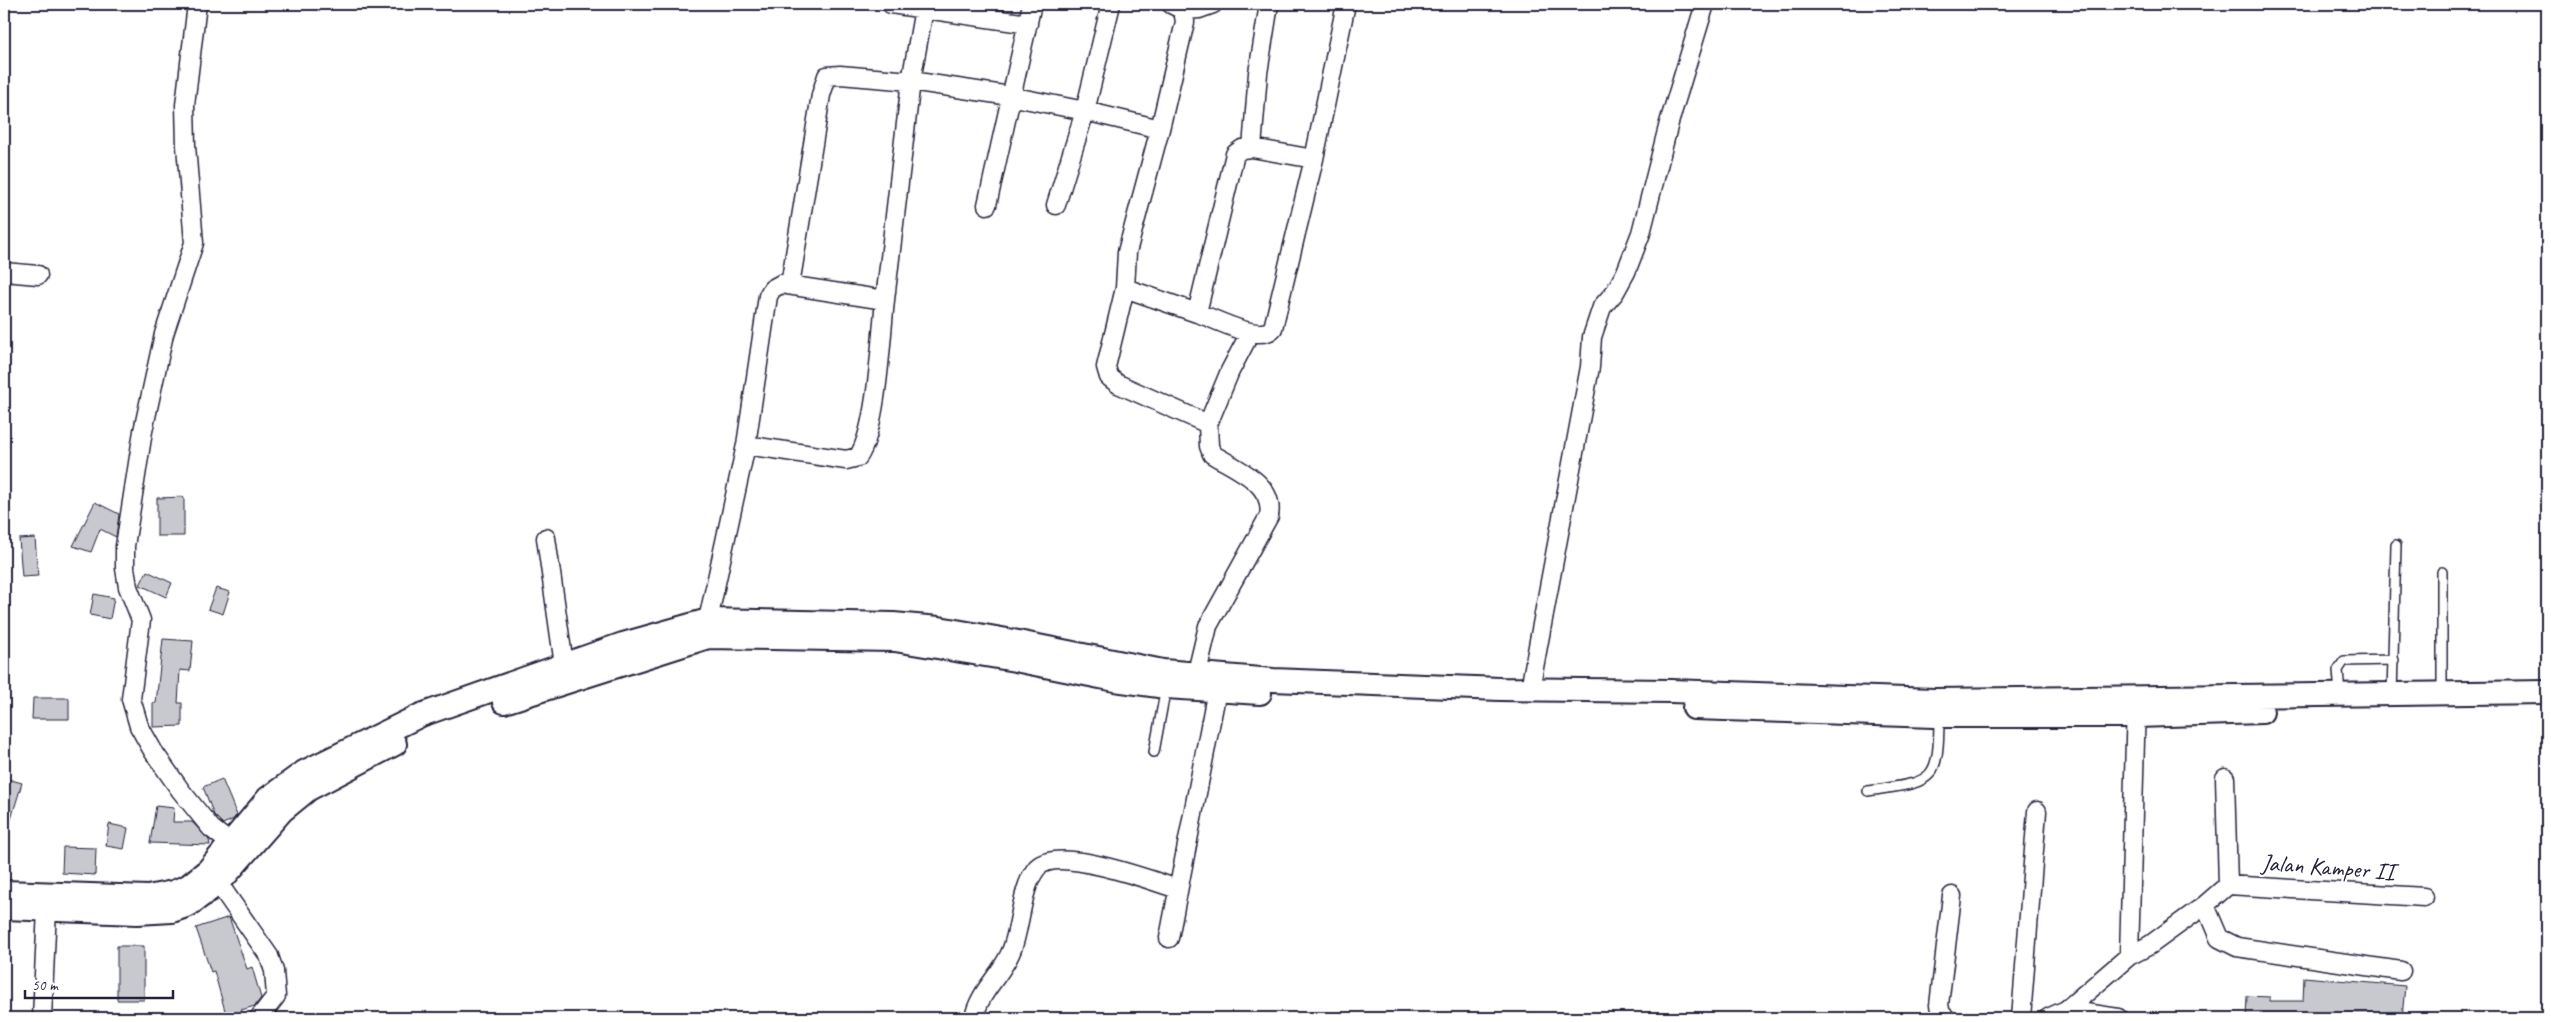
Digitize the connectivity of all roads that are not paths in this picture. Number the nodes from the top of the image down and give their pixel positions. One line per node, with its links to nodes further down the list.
1 (197, 4): 53 (street)
2 (890, 4): 10 (street)
3 (1032, 4): 11 (street)
4 (1111, 4): 14 (street)
5 (1213, 4): 9 (street)
6 (1269, 4): 16 (street)
7 (1346, 4): 17 (street)
8 (1705, 4): 38 (street)
9 (1177, 7): 15 (street)
10 (924, 9): 11 (street); 12 (street)
11 (1028, 24): 13 (street)
12 (911, 81): 13 (street); 22 (street); 24 (street)
13 (1010, 96): 14 (street); 18 (street)
14 (1085, 111): 15 (street); 19 (street)
15 (1160, 129): 23 (street)
16 (1252, 148): 17 (street); 25 (street)
17 (1314, 159): 26 (street)
18 (987, 205)
19 (1056, 206)
20 (4, 272): 21 (street)
21 (38, 275)
22 (790, 285): 24 (street); 28 (street)
23 (1125, 288): 25 (street); 27 (street)
24 (885, 300): 28 (street)
25 (1197, 313): 26 (street)
26 (1250, 333): 27 (street)
27 (1208, 424): 36 (street)
28 (746, 445): 32 (street)
29 (546, 538): 35 (street)
30 (2396, 545): 34 (lane)
31 (2442, 572): 41 (lane)
32 (708, 620): 33 (street); 36 (street)
33 (626, 652): 35 (street); 37 (street); 52 (street)
34 (2394, 660): 42 (lane); 43 (lane)
35 (564, 665): 52 (street)
36 (1195, 681): 37 (street); 38 (street); 39 (street)
37 (1166, 687): 48 (lane)
38 (1530, 689): 44 (street)
39 (1217, 690): 44 (street); 56 (street)
40 (2547, 692): 41 (street)
41 (2442, 694): 42 (street)
42 (2392, 695): 43 (street)
43 (2340, 696): 46 (street)
44 (1671, 699): 46 (street); 47 (street)
45 (2547, 705): 46 (street)
46 (2136, 707): 47 (street); 64 (street)
47 (1939, 716): 50 (lane)
48 (1154, 752)
49 (2225, 778): 55 (street)
50 (1868, 791)
51 (2037, 811): 71 (street)
52 (268, 813): 53 (street); 54 (street)
53 (230, 843): 54 (street)
54 (213, 876): 57 (street); 62 (street); 68 (street)
55 (2228, 885): 59 (street, Jalan Kamper II); 60 (street)
56 (1178, 890): 63 (street); 69 (street)
57 (4, 892)
58 (1952, 896): 70 (street)
59 (2424, 897)
60 (2206, 906): 64 (street); 65 (street)
61 (4, 908): 62 (street)
62 (47, 909): 67 (street)
63 (1169, 938)
64 (2129, 956): 66 (street)
65 (2401, 971)
66 (2065, 1014): 72 (street); 73 (street)
67 (42, 1018)
68 (259, 1018)
69 (974, 1018)
70 (1946, 1018)
71 (2021, 1018)
72 (2048, 1018)
73 (2118, 1018)

